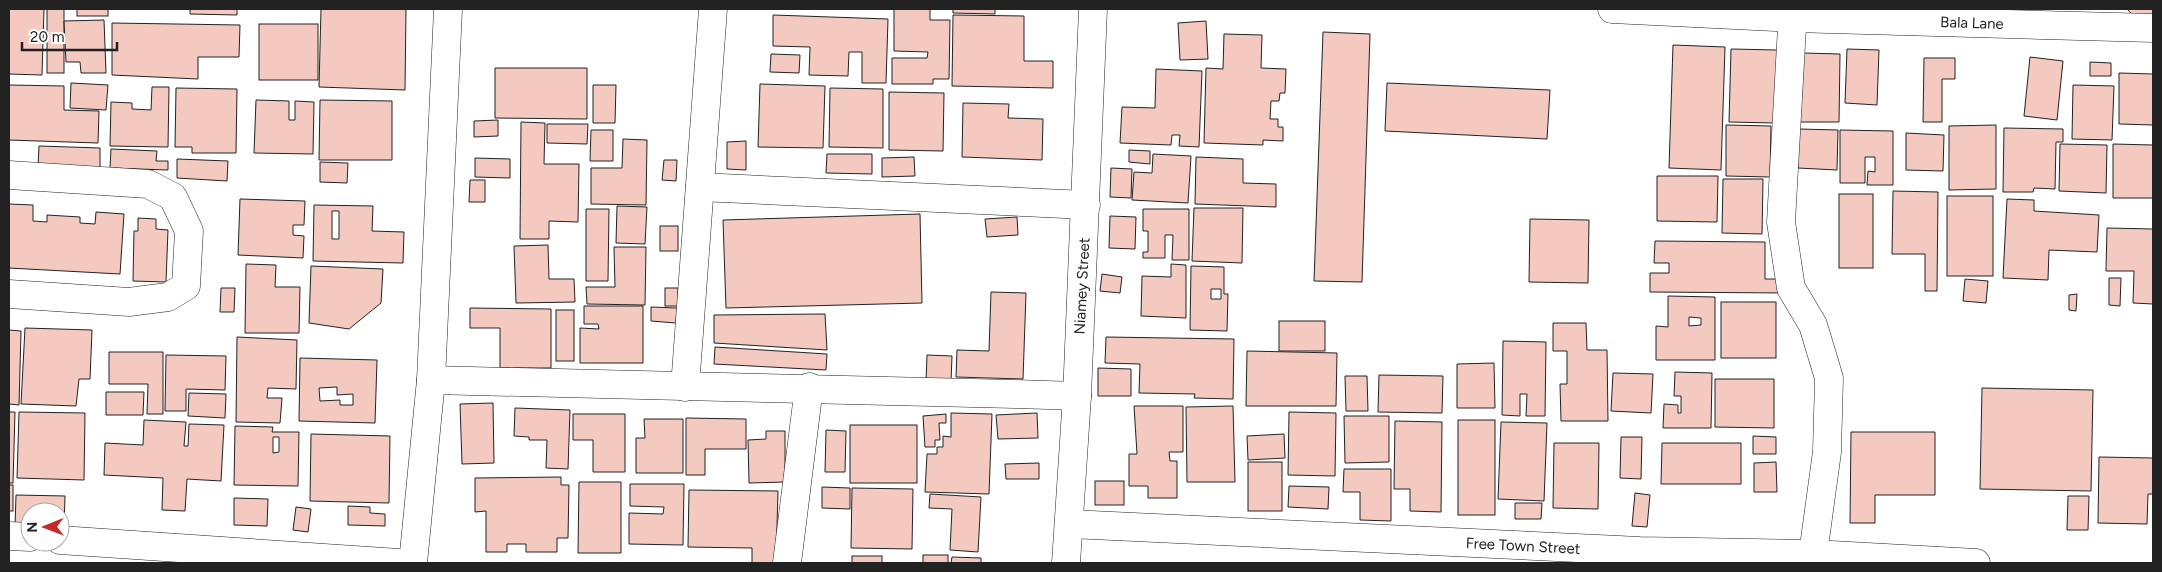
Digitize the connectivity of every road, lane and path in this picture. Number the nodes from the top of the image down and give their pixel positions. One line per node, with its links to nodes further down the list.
1 (448, 9): 11 (street)
2 (713, 9): 8 (street)
3 (1093, 9): 9 (street, Niamey Street)
4 (1612, 9): 5 (street, Bala Lane)
5 (1793, 14): 6 (street, Bala Lane); 17 (street)
6 (2153, 28)
7 (9, 175): 10 (street)
8 (700, 186): 9 (street); 12 (street)
9 (1086, 205): 14 (street, Niamey Street)
10 (9, 294)
11 (431, 380): 12 (street); 20 (street)
12 (685, 387): 13 (street)
13 (809, 387): 14 (street); 21 (street)
14 (1077, 396): 15 (street, Niamey Street)
15 (1070, 524): 18 (street, Free Town Street); 22 (street, Niamey Street)
16 (70, 541): 19 (street)
17 (1813, 554): 18 (street, Free Town Street); 23 (street, Free Town Street)
18 (1640, 557)
19 (400, 563)
20 (413, 563)
21 (787, 563)
22 (1066, 563)
23 (1976, 563)

